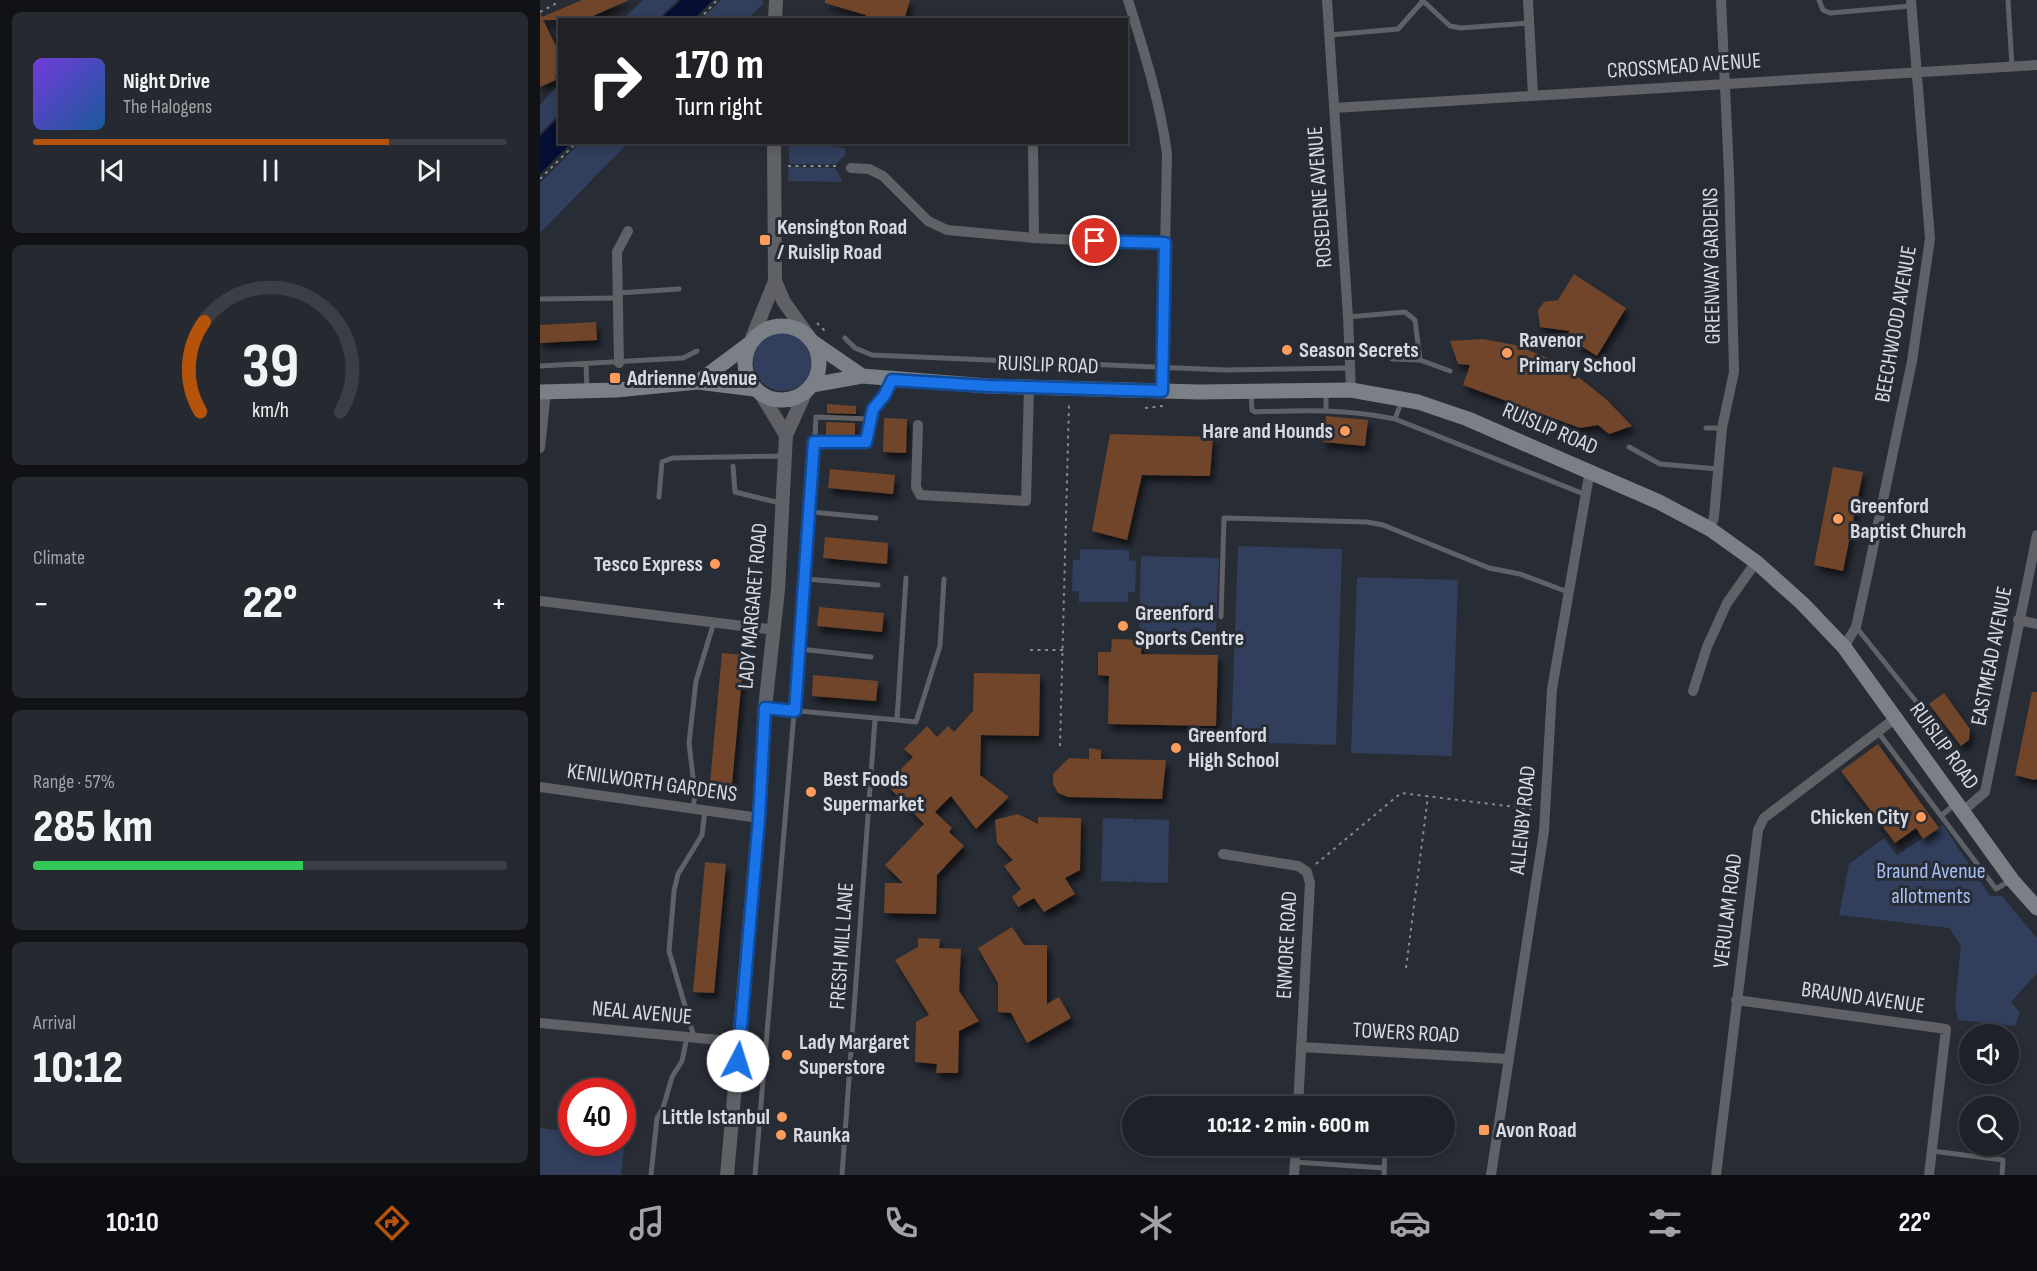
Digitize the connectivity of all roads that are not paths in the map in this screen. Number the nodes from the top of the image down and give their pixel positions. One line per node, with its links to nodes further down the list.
1 (776, 0): 10 (street)
2 (1128, 0): 24 (street)
3 (1327, 0): 12 (street, ROSEDENE AVENUE)
4 (1528, 0): 11 (street)
5 (1720, 0): 16 (street, GREENWAY GARDENS)
6 (1819, 0): 9 (lane)
7 (2008, 0): 14 (lane)
8 (1422, 1): 11 (lane); 12 (lane)
9 (1911, 3): 15 (street, BEECHWOOD AVENUE)
10 (775, 18)
11 (1529, 23): 17 (street)
12 (1330, 35): 18 (street, ROSEDENE AVENUE)
13 (2037, 65): 14 (street, CROSSMEAD AVENUE)
14 (2012, 67): 15 (street, CROSSMEAD AVENUE)
15 (1915, 72): 16 (street, CROSSMEAD AVENUE); 87 (street, BEECHWOOD AVENUE)
16 (1724, 83): 17 (street, CROSSMEAD AVENUE); 60 (street, GREENWAY GARDENS)
17 (1533, 95): 18 (street, CROSSMEAD AVENUE)
18 (1334, 108): 29 (street, ROSEDENE AVENUE)
19 (774, 144): 25 (street)
20 (1033, 144): 23 (street)
21 (851, 168): 23 (street)
22 (628, 231): 27 (street)
23 (1034, 238): 24 (street)
24 (1165, 243): 39 (street)
25 (775, 281): 30 (street); 32 (street)
26 (679, 289): 27 (lane)
27 (618, 296): 28 (lane); 36 (street)
28 (540, 299)
29 (1348, 317): 35 (lane); 40 (street, ROSEDENE AVENUE)
30 (810, 338): 32 (main road); 42 (main road, RUISLIP ROAD); 46 (main road)
31 (845, 338): 39 (lane)
32 (751, 341): 44 (main road); 50 (main road)
33 (697, 351): 36 (lane)
34 (1392, 359): 35 (lane)
35 (1420, 360): 41 (lane)
36 (619, 363): 37 (lane)
37 (586, 364): 38 (lane); 49 (lane)
38 (540, 366)
39 (1162, 368): 40 (lane); 51 (street)
40 (1349, 368): 48 (street, ROSEDENE AVENUE)
41 (1450, 371)
42 (862, 376): 43 (main road, RUISLIP ROAD); 46 (main road, RUISLIP ROAD)
43 (892, 380): 45 (main road, RUISLIP ROAD); 56 (lane)
44 (698, 382): 49 (main road); 50 (main road)
45 (1029, 387): 51 (main road, RUISLIP ROAD); 58 (street)
46 (809, 388): 50 (main road); 61 (street, LADY MARGARET ROAD)
47 (1326, 390): 48 (main road, RUISLIP ROAD); 53 (main road, RUISLIP ROAD); 55 (lane)
48 (1351, 390): 54 (main road, RUISLIP ROAD)
49 (587, 391): 52 (main road)
50 (758, 391): 61 (street)
51 (1162, 391): 53 (main road, RUISLIP ROAD)
52 (543, 392): 63 (street)
53 (1251, 392): 55 (lane)
54 (1403, 399): 57 (lane); 67 (main road, RUISLIP ROAD)
55 (1326, 410): 57 (lane)
56 (871, 419): 62 (lane); 62 (lane)
57 (1395, 419): 69 (lane)
58 (918, 425)
59 (1706, 428): 60 (lane)
60 (1722, 428): 68 (street, GREENWAY GARDENS)
61 (786, 435): 65 (street, LADY MARGARET ROAD)
62 (814, 442): 72 (lane)
63 (540, 447)
64 (1629, 447): 68 (lane)
65 (785, 456): 70 (lane); 71 (street, LADY MARGARET ROAD)
66 (733, 466): 71 (lane)
67 (1590, 470): 69 (street, ALLENBY ROAD); 74 (main road, RUISLIP ROAD)
68 (1720, 470): 74 (street, GREENWAY GARDENS)
69 (1584, 494): 81 (street, ALLENBY ROAD)
70 (659, 497)
71 (782, 504): 88 (street, LADY MARGARET ROAD)
72 (811, 512): 73 (lane); 78 (lane)
73 (876, 518)
74 (1710, 529): 76 (main road, RUISLIP ROAD)
75 (2037, 535): 84 (street, EASTMEAD AVENUE)
76 (1755, 562): 89 (main road, RUISLIP ROAD); 92 (street)
77 (906, 578): 97 (lane)
78 (806, 579): 80 (lane); 90 (lane)
79 (944, 579): 97 (lane)
80 (878, 585)
81 (1568, 591): 83 (lane); 115 (street, ALLENBY ROAD)
82 (540, 601): 85 (street)
83 (1221, 617)
84 (2018, 620): 86 (street); 101 (street, EASTMEAD AVENUE)
85 (714, 622): 88 (street); 102 (lane)
86 (2037, 624)
87 (1856, 627): 89 (street, BEECHWOOD AVENUE); 99 (lane)
88 (775, 630): 93 (street, LADY MARGARET ROAD)
89 (1844, 647): 95 (main road, RUISLIP ROAD)
90 (800, 650): 91 (lane); 94 (lane)
91 (871, 657)
92 (1693, 691)
93 (765, 708): 94 (lane); 105 (street, LADY MARGARET ROAD)
94 (795, 711): 96 (lane); 113 (lane)
95 (1897, 717): 98 (street, VERULAM ROAD); 101 (main road, RUISLIP ROAD)
96 (875, 719): 97 (lane); 125 (lane, FRESH MILL LANE)
97 (897, 720)
98 (1878, 732): 104 (lane); 109 (street, VERULAM ROAD)
99 (1948, 741)
100 (540, 787): 102 (street, KENILWORTH GARDENS)
101 (1960, 807): 104 (lane); 107 (main road, RUISLIP ROAD)
102 (693, 808): 103 (street, KENILWORTH GARDENS)
103 (705, 810): 105 (street, KENILWORTH GARDENS); 111 (lane)
104 (1941, 816): 107 (lane)
105 (759, 818): 112 (street, LADY MARGARET ROAD)
106 (1223, 854): 114 (street, ENMORE ROAD)
107 (2012, 880): 108 (main road, RUISLIP ROAD)
108 (2037, 908)
109 (1736, 1000): 117 (street, BRAUND AVENUE); 128 (street, VERULAM ROAD)
110 (540, 1023): 111 (street, NEAL AVENUE)
111 (690, 1037): 112 (street, NEAL AVENUE); 122 (lane)
112 (740, 1042): 113 (lane); 123 (street, LADY MARGARET ROAD)
113 (765, 1045): 124 (lane)
114 (1301, 1047): 115 (street, TOWERS ROAD); 116 (street, ENMORE ROAD)
115 (1509, 1059): 127 (street, ALLENBY ROAD)
116 (1299, 1096)
117 (1932, 1151): 129 (street, BRAUND AVENUE); 130 (lane)
118 (1295, 1156): 120 (street)
119 (1385, 1156): 121 (lane)
120 (1295, 1162): 121 (lane); 126 (street)
121 (1384, 1172)
122 (651, 1175)
123 (727, 1175)
124 (754, 1175)
125 (842, 1175)
126 (1294, 1175)
127 (1491, 1175)
128 (1716, 1175)
129 (1929, 1175)
130 (2002, 1175)

